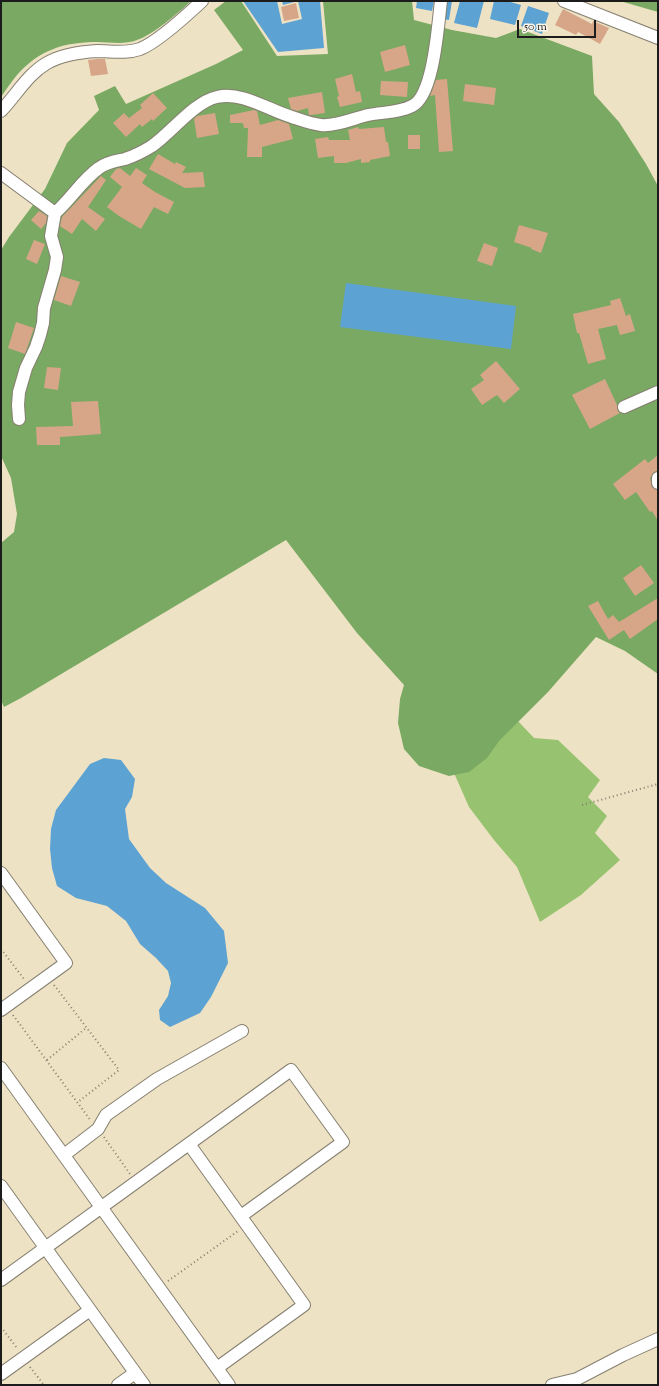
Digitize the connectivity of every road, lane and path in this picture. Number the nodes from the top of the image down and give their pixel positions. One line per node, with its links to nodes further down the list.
1 (202, 1): 5 (street)
2 (441, 1): 7 (street)
3 (564, 1): 4 (street)
4 (658, 38)
5 (1, 111)
6 (1, 173): 7 (street)
7 (55, 214): 10 (street)
8 (658, 392): 9 (street)
9 (624, 408)
10 (19, 419)
11 (658, 478): 12 (street)
12 (658, 483)
13 (658, 784): 14 (path)
14 (582, 805)
15 (1, 873): 17 (street)
16 (1, 949): 18 (path)
17 (47, 976): 18 (street); 20 (path)
18 (31, 988): 19 (street)
19 (4, 1008): 22 (path)
20 (86, 1028): 22 (path); 24 (path)
21 (242, 1030): 25 (street)
22 (47, 1060): 24 (path)
23 (1, 1068): 27 (street)
24 (78, 1102): 25 (path)
25 (98, 1129): 27 (street); 28 (path)
26 (189, 1144): 28 (street); 31 (street); 31 (street)
27 (64, 1155): 30 (street)
28 (136, 1182): 30 (street)
29 (1, 1186): 32 (street)
30 (101, 1207): 32 (street); 34 (street)
31 (244, 1220): 34 (path); 37 (street)
32 (45, 1248): 33 (street); 35 (street)
33 (1, 1280)
34 (159, 1288): 37 (street)
35 (90, 1310): 38 (street); 39 (street)
36 (658, 1339): 43 (street)
37 (217, 1368): 42 (street)
38 (135, 1373): 40 (street); 41 (street)
39 (1, 1374)
40 (118, 1385)
41 (144, 1385)
42 (229, 1385)
43 (552, 1385)

